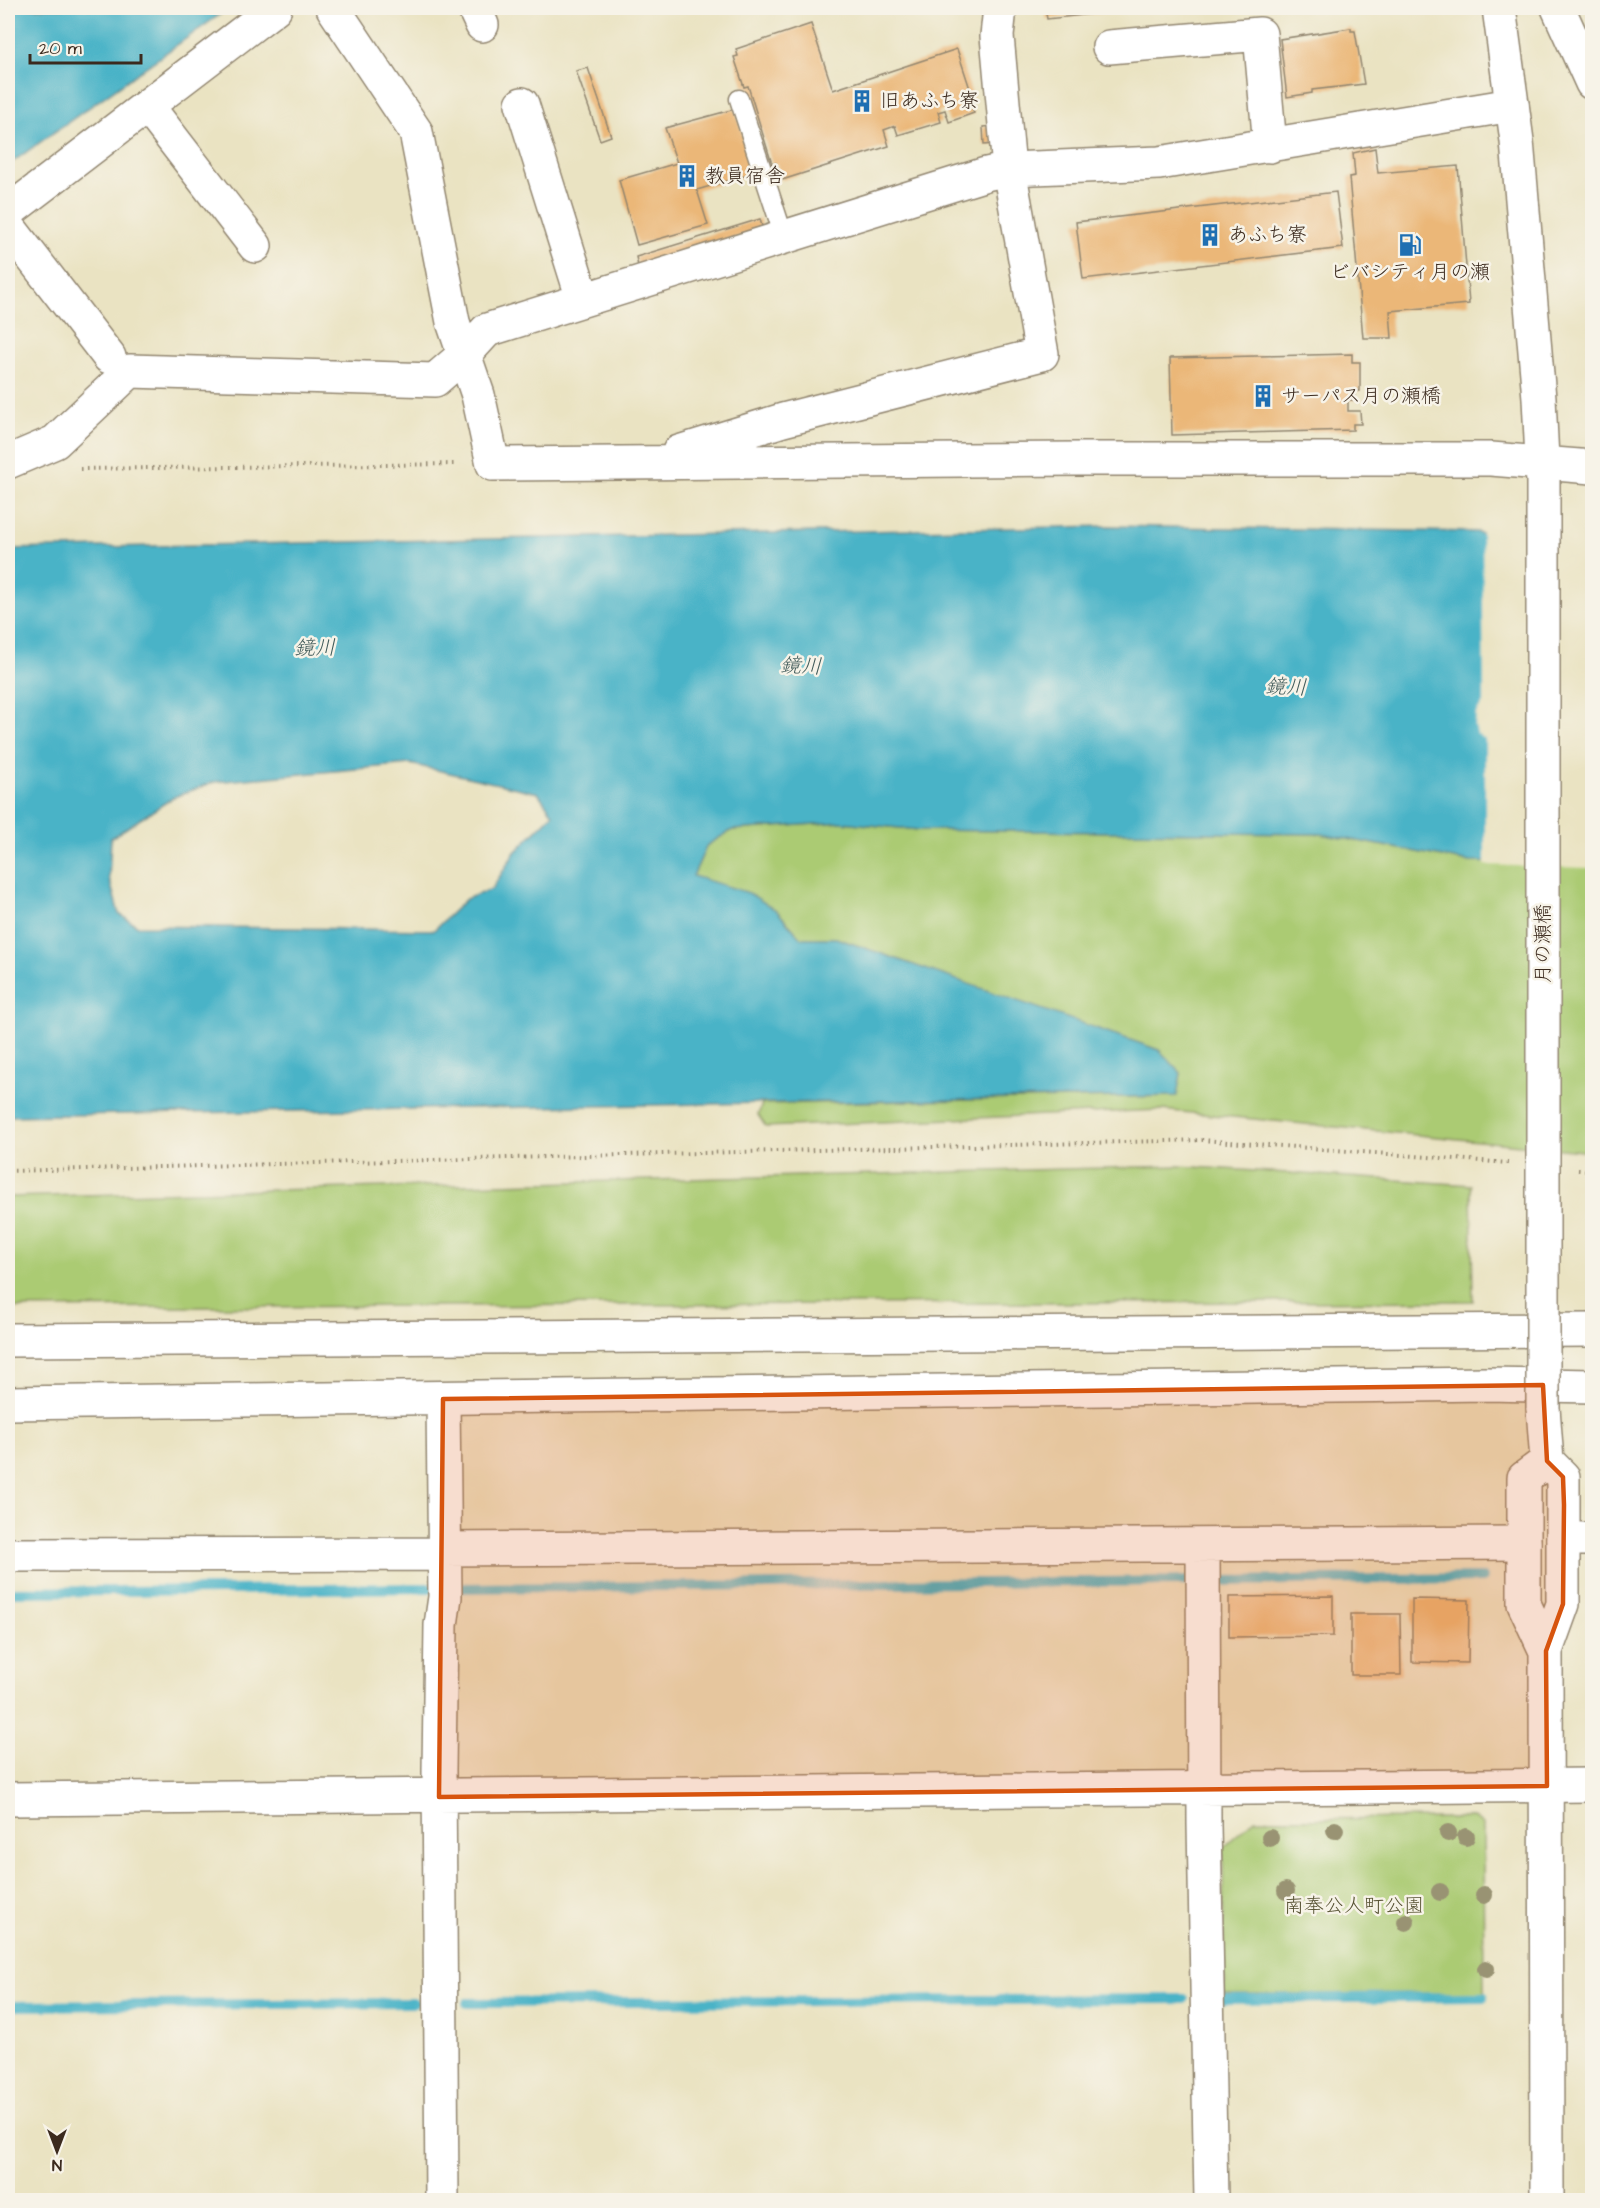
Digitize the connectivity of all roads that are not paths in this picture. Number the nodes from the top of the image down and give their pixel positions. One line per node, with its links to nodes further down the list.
1 (275, 8): 11 (street)
2 (333, 8): 19 (street)
3 (1000, 8): 13 (street)
4 (1499, 8): 10 (street, 月の瀬橋)
5 (1558, 8): 7 (street)
6 (1109, 47): 12 (street)
7 (1593, 83)
8 (739, 99): 16 (lane)
9 (522, 104): 18 (street)
10 (1512, 105): 12 (street); 24 (street, 月の瀬橋)
11 (148, 107): 14 (street); 17 (street)
12 (1270, 146): 13 (street)
13 (1009, 169): 16 (street); 22 (street)
14 (8, 212)
15 (8, 226): 20 (street)
16 (784, 237): 18 (street)
17 (255, 246)
18 (583, 299): 19 (street)
19 (465, 354): 21 (street); 22 (street)
20 (109, 357)
21 (8, 462)
22 (646, 463): 24 (street)
23 (1593, 467): 24 (street)
24 (1542, 471): 30 (street, 月の瀬橋, bridge)
25 (1593, 1330): 26 (street)
26 (8, 1340)
27 (1593, 1386): 28 (street)
28 (443, 1400): 29 (street); 34 (street)
29 (8, 1403)
30 (1547, 1461): 31 (street); 32 (street)
31 (1578, 1539): 36 (street)
32 (1524, 1543): 33 (street); 36 (street)
33 (1203, 1545): 34 (street); 39 (street)
34 (445, 1551): 35 (street); 40 (street)
35 (8, 1555)
36 (1546, 1651): 38 (street)
37 (1593, 1785): 38 (street)
38 (1547, 1786): 39 (street); 44 (street)
39 (1204, 1790): 40 (street); 43 (street)
40 (439, 1797): 41 (street); 42 (street)
41 (8, 1799)
42 (442, 2200)
43 (1211, 2200)
44 (1547, 2200)

